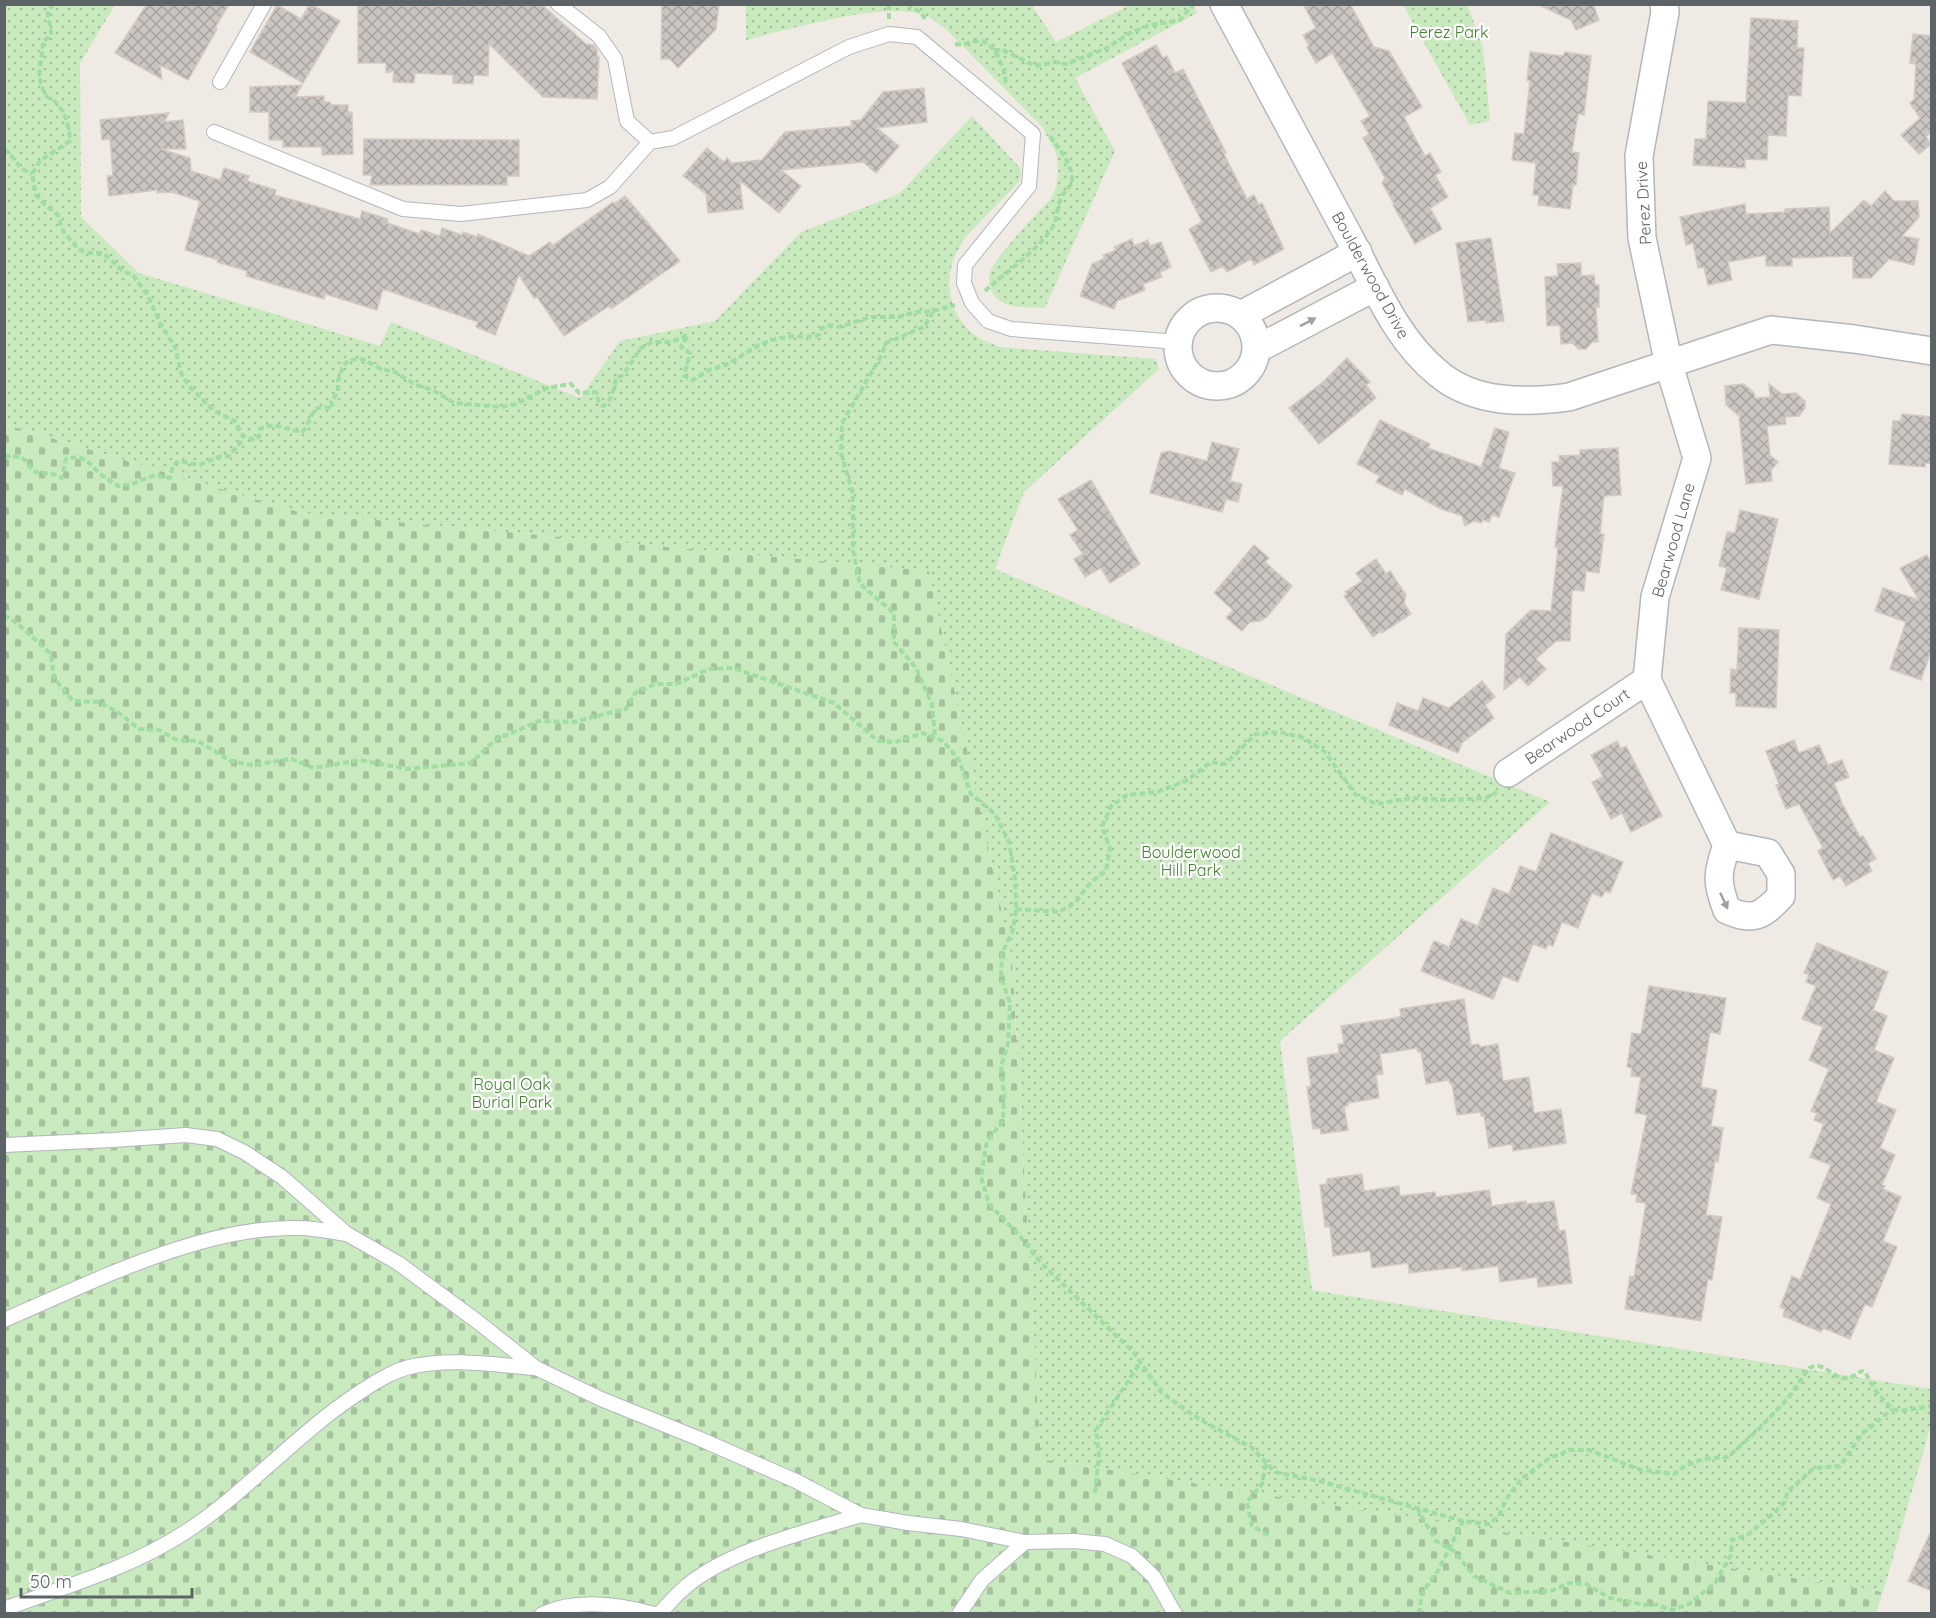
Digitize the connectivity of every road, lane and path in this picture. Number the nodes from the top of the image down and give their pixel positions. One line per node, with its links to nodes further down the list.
1 (54, 4): 17 (path)
2 (264, 4): 11 (lane)
3 (558, 4): 15 (lane)
4 (907, 4): 8 (path)
5 (1194, 4): 10 (path)
6 (1224, 4): 18 (street, Boulderwood Drive)
7 (1664, 4): 26 (street, Perez Drive)
8 (933, 29)
9 (948, 41): 10 (path)
10 (994, 50): 12 (path)
11 (220, 82)
12 (1011, 93)
13 (1046, 128): 20 (path)
14 (214, 132): 15 (lane)
15 (650, 142): 20 (lane)
16 (4, 149): 17 (path)
17 (32, 174): 27 (path)
18 (1358, 252): 19 (street, Boulderwood Drive); 22 (street)
19 (1375, 287): 24 (street, one-way to 19); 26 (street, Boulderwood Drive)
20 (972, 303): 21 (path); 23 (lane)
21 (933, 311): 27 (path); 31 (path)
22 (1241, 315): 23 (street); 24 (street)
23 (1178, 342): 24 (street)
24 (1257, 349)
25 (1932, 351): 26 (street, Boulderwood Drive)
26 (1669, 365): 30 (street, Bearwood Lane)
27 (243, 436): 28 (path)
28 (4, 456)
29 (4, 615): 31 (path)
30 (1647, 680): 32 (street, Bearwood Court); 33 (street)
31 (935, 738): 34 (path)
32 (1508, 773): 34 (path)
33 (1727, 845)
34 (1016, 909): 38 (path)
35 (4, 1144): 36 (lane)
36 (347, 1234): 37 (lane); 39 (lane)
37 (4, 1320)
38 (1140, 1363): 42 (path); 43 (path)
39 (536, 1368): 45 (lane); 50 (lane)
40 (1932, 1406): 41 (path)
41 (1892, 1410): 46 (path); 49 (path)
42 (1266, 1464): 44 (path); 47 (path)
43 (1095, 1493)
44 (1417, 1508): 46 (path); 49 (path)
45 (861, 1515): 48 (lane); 53 (lane)
46 (1463, 1521): 49 (path)
47 (1270, 1536)
48 (1024, 1542): 54 (lane); 55 (lane)
49 (1448, 1548): 56 (path)
50 (4, 1609)
51 (542, 1614): 52 (lane)
52 (654, 1614)
53 (659, 1614)
54 (958, 1614)
55 (1175, 1614)
56 (1419, 1614)

